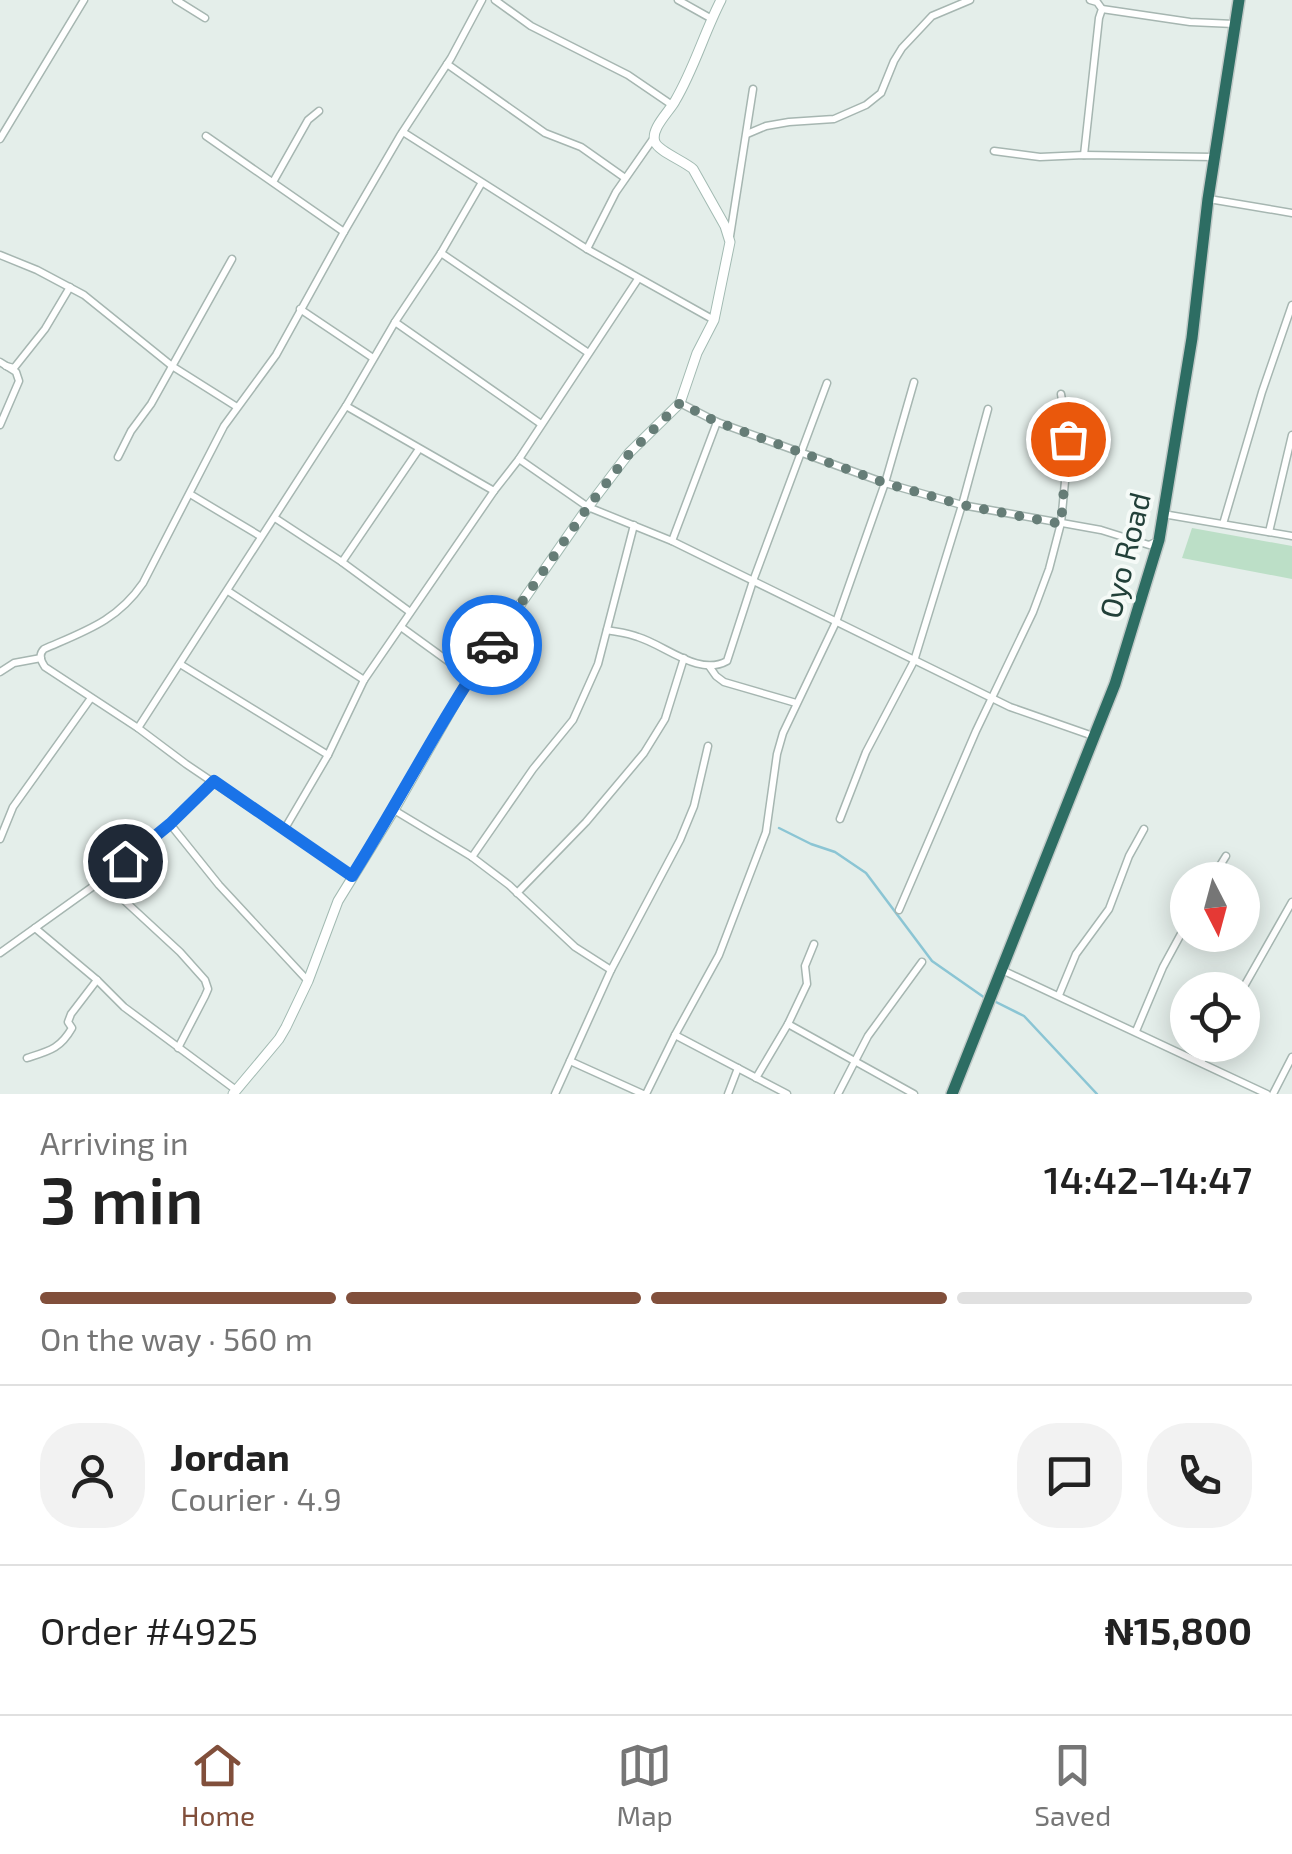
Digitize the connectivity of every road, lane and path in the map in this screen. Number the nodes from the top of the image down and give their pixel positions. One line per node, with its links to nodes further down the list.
1 (84, 0): 21 (street)
2 (176, 0): 11 (street)
3 (482, 0): 14 (street)
4 (495, 0): 16 (street)
5 (678, 0): 12 (street)
6 (721, 0): 12 (street)
7 (970, 0): 19 (street)
8 (1090, 0): 10 (street)
9 (1239, 0): 13 (highway, Oyo Road)
10 (1102, 9): 13 (street); 24 (street)
11 (205, 18)
12 (712, 19): 16 (street)
13 (1235, 24): 25 (highway, Oyo Road)
14 (448, 64): 18 (street); 26 (street)
15 (753, 89): 19 (street)
16 (673, 105): 22 (street)
17 (319, 111): 27 (street)
18 (402, 132): 28 (street); 31 (street)
19 (747, 134): 32 (street)
20 (206, 136): 27 (street)
21 (0, 139)
22 (653, 140): 26 (street); 32 (street)
23 (994, 151): 24 (street)
24 (1084, 155): 25 (street)
25 (1216, 157): 29 (highway, Oyo Road)
26 (625, 178): 33 (street)
27 (273, 182): 31 (street)
28 (481, 184): 33 (street); 34 (street)
29 (1208, 199): 30 (street); 67 (highway, Oyo Road)
30 (1292, 213)
31 (344, 232): 40 (street)
32 (730, 242): 41 (street)
33 (586, 248): 37 (street)
34 (441, 253): 42 (street); 43 (street)
35 (0, 255): 38 (street)
36 (232, 259): 46 (street)
37 (638, 278): 41 (street); 43 (street)
38 (70, 287): 45 (street); 46 (street)
39 (1292, 305): 70 (street)
40 (300, 309): 44 (street); 52 (street)
41 (714, 320): 50 (street)
42 (395, 322): 44 (street); 55 (street)
43 (587, 352): 55 (street)
44 (373, 358): 51 (street)
45 (3, 364): 56 (street)
46 (172, 366): 52 (street); 60 (street)
47 (914, 382): 62 (street)
48 (828, 383): 59 (street)
49 (1061, 394): 69 (street)
50 (680, 403): 54 (street); 66 (street)
51 (346, 406): 58 (street); 68 (street)
52 (237, 407): 64 (street)
53 (988, 409): 65 (street)
54 (717, 422): 59 (street); 76 (street)
55 (542, 424): 61 (street)
56 (0, 425)
57 (1292, 434): 72 (street)
58 (419, 448): 63 (street); 77 (street)
59 (802, 454): 62 (street); 78 (street)
60 (118, 457)
61 (519, 459): 63 (street); 66 (street)
62 (885, 483): 65 (street); 81 (street)
63 (494, 491): 80 (street)
64 (190, 494): 73 (street); 84 (street)
65 (962, 505): 69 (street); 86 (street)
66 (588, 507): 71 (street); 90 (street)
67 (1163, 514): 70 (street); 75 (highway, Oyo Road)
68 (274, 518): 73 (street); 77 (street)
69 (1061, 524): 75 (street); 93 (street)
70 (1223, 524): 72 (street)
71 (634, 526): 76 (street); 83 (street)
72 (1269, 532): 74 (street)
73 (260, 536): 79 (street)
74 (1292, 536)
75 (1159, 540): 96 (highway, Oyo Road)
76 (672, 541): 78 (street)
77 (342, 562): 80 (street)
78 (752, 581): 81 (street); 88 (street)
79 (228, 591): 87 (street); 91 (street)
80 (410, 612): 82 (street)
81 (836, 622): 86 (street); 94 (street)
82 (400, 627): 90 (street); 91 (street)
83 (607, 630): 85 (street); 107 (street)
84 (40, 658): 89 (street); 92 (street)
85 (684, 658): 88 (street); 111 (street)
86 (914, 661): 93 (street); 101 (street)
87 (180, 664): 95 (street); 98 (street)
88 (708, 665): 94 (street)
89 (0, 672)
90 (470, 676): 100 (street)
91 (364, 680): 98 (street)
92 (91, 698): 95 (street); 105 (street)
93 (993, 698): 96 (street); 113 (street)
94 (796, 703): 127 (street)
95 (138, 728): 99 (street)
96 (1093, 736): 119 (highway, Oyo Road)
97 (708, 746): 120 (street)
98 (328, 755): 104 (street)
99 (214, 781): 102 (street); 104 (street)
100 (394, 810): 107 (street); 109 (street)
101 (840, 819)
102 (170, 824): 110 (street); 123 (street)
103 (1144, 828): 124 (street)
104 (284, 830): 109 (street)
105 (0, 839)
106 (1226, 856): 108 (street)
107 (472, 857): 111 (street)
108 (1222, 862)
109 (352, 876): 123 (street)
110 (102, 880): 114 (street); 129 (street)
111 (517, 894): 120 (street)
112 (1292, 902): 121 (street)
113 (899, 910)
114 (34, 927): 117 (street); 122 (street)
115 (814, 944): 125 (street)
116 (1171, 952): 126 (street)
117 (0, 953)
118 (922, 962): 133 (street)
119 (1000, 969): 124 (street); 144 (highway, Oyo Road)
120 (612, 970): 132 (street)
121 (1252, 972)
122 (97, 980): 129 (street); 131 (street)
123 (308, 981): 137 (street)
124 (1059, 994): 126 (street)
125 (788, 1024): 133 (street); 136 (street)
126 (1136, 1031): 128 (street)
127 (674, 1035): 135 (street); 139 (street)
128 (1170, 1047)
129 (178, 1048): 137 (street)
130 (1292, 1057): 145 (street)
131 (27, 1058)
132 (570, 1062): 138 (street); 139 (street)
133 (855, 1062): 142 (street); 143 (street)
134 (1201, 1062): 145 (street)
135 (738, 1068): 136 (street); 140 (street)
136 (756, 1078): 141 (street)
137 (234, 1092)
138 (555, 1094)
139 (645, 1094)
140 (728, 1094)
141 (787, 1094)
142 (838, 1094)
143 (914, 1094)
144 (952, 1094)
145 (1270, 1094)

